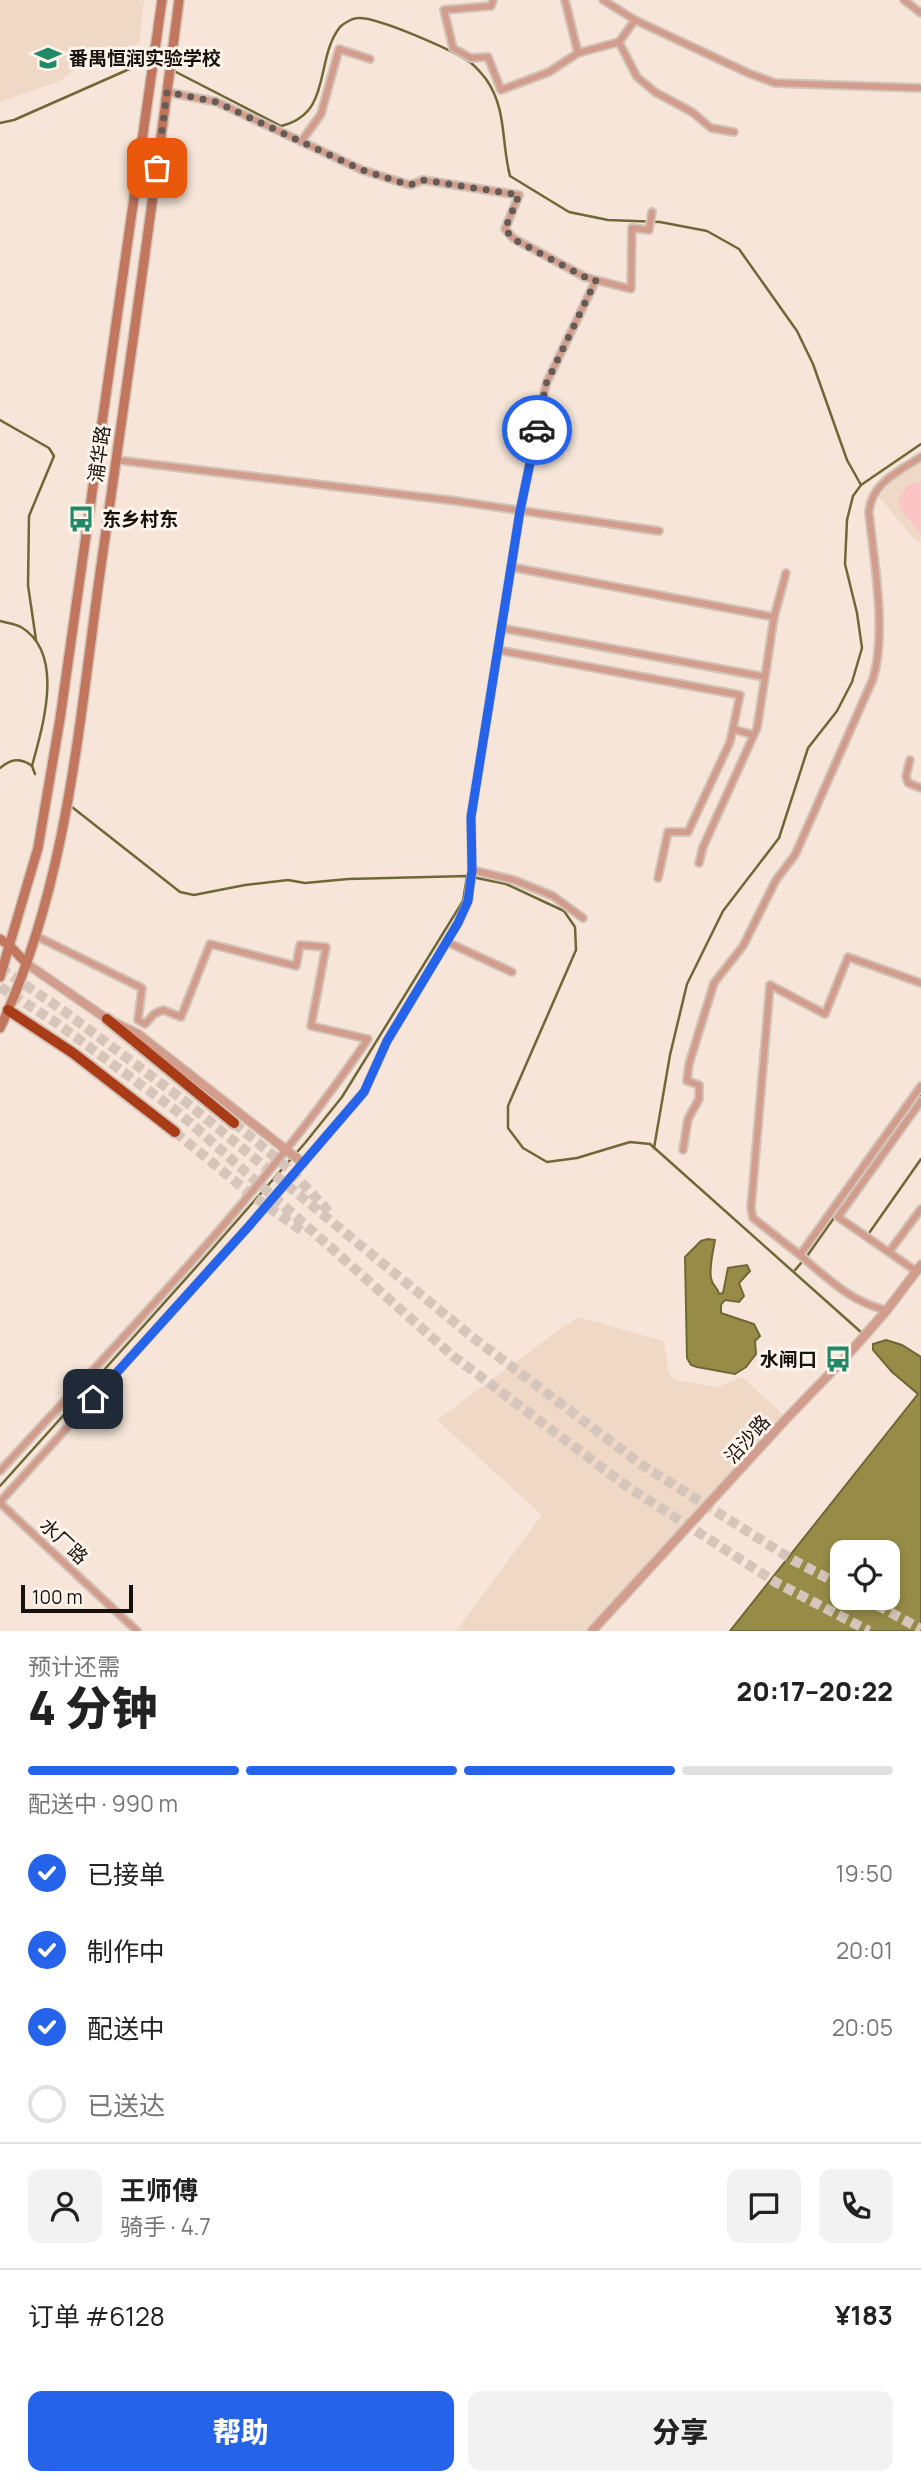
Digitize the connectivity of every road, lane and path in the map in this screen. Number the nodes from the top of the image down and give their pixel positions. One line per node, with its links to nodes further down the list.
1 (162, 0): 41 (main road, 浦华路)
2 (179, 0): 14 (main road, 浦华路)
3 (442, 0): 8 (street)
4 (493, 0): 8 (street)
5 (565, 0): 12 (street)
6 (603, 0): 10 (street)
7 (904, 0): 9 (street)
8 (444, 10): 12 (street)
9 (921, 13)
10 (635, 20): 11 (street); 15 (street)
11 (619, 42): 12 (street); 16 (street)
12 (578, 53)
13 (370, 59): 17 (street)
14 (168, 87): 17 (street); 21 (main road, 浦华路)
15 (921, 88)
16 (734, 132)
17 (301, 142): 19 (street)
18 (652, 212): 19 (street)
19 (596, 280): 22 (street)
20 (921, 457): 53 (street)
21 (116, 460): 22 (street); 38 (main road, 浦华路)
22 (520, 511): 23 (street); 24 (street)
23 (659, 531)
24 (511, 567): 26 (street); 27 (street)
25 (786, 573): 26 (street)
26 (774, 617): 29 (street)
27 (501, 628): 28 (street); 29 (street)
28 (498, 650): 30 (street); 35 (street)
29 (765, 677): 31 (street)
30 (733, 729): 31 (street); 36 (street)
31 (754, 735): 34 (street)
32 (910, 760): 33 (street)
33 (921, 788)
34 (699, 863)
35 (472, 870): 37 (street); 40 (street)
36 (658, 878)
37 (583, 918)
38 (36, 936): 42 (main road, 浦华路); 60 (street)
39 (0, 939): 41 (main road)
40 (447, 942): 43 (street); 54 (street)
41 (10, 946): 42 (main road); 44 (main road, 浦华路)
42 (27, 964): 46 (main road, 浦华路); 47 (street)
43 (512, 972)
44 (0, 976)
45 (921, 983): 57 (street)
46 (4, 1008): 48 (main road, 浦华路); 52 (highway)
47 (107, 1019): 51 (highway); 54 (street)
48 (0, 1028)
49 (921, 1086): 57 (street)
50 (921, 1101): 56 (street)
51 (234, 1123)
52 (175, 1132)
53 (683, 1150)
54 (303, 1163): 61 (street)
55 (921, 1209): 56 (street)
56 (889, 1252): 58 (street)
57 (800, 1255): 59 (street)
58 (919, 1268): 59 (street, 沿沙路)
59 (887, 1310): 63 (street, 沿沙路)
60 (0, 1471)
61 (0, 1502): 62 (street, 水厂路)
62 (137, 1631)
63 (593, 1631)

